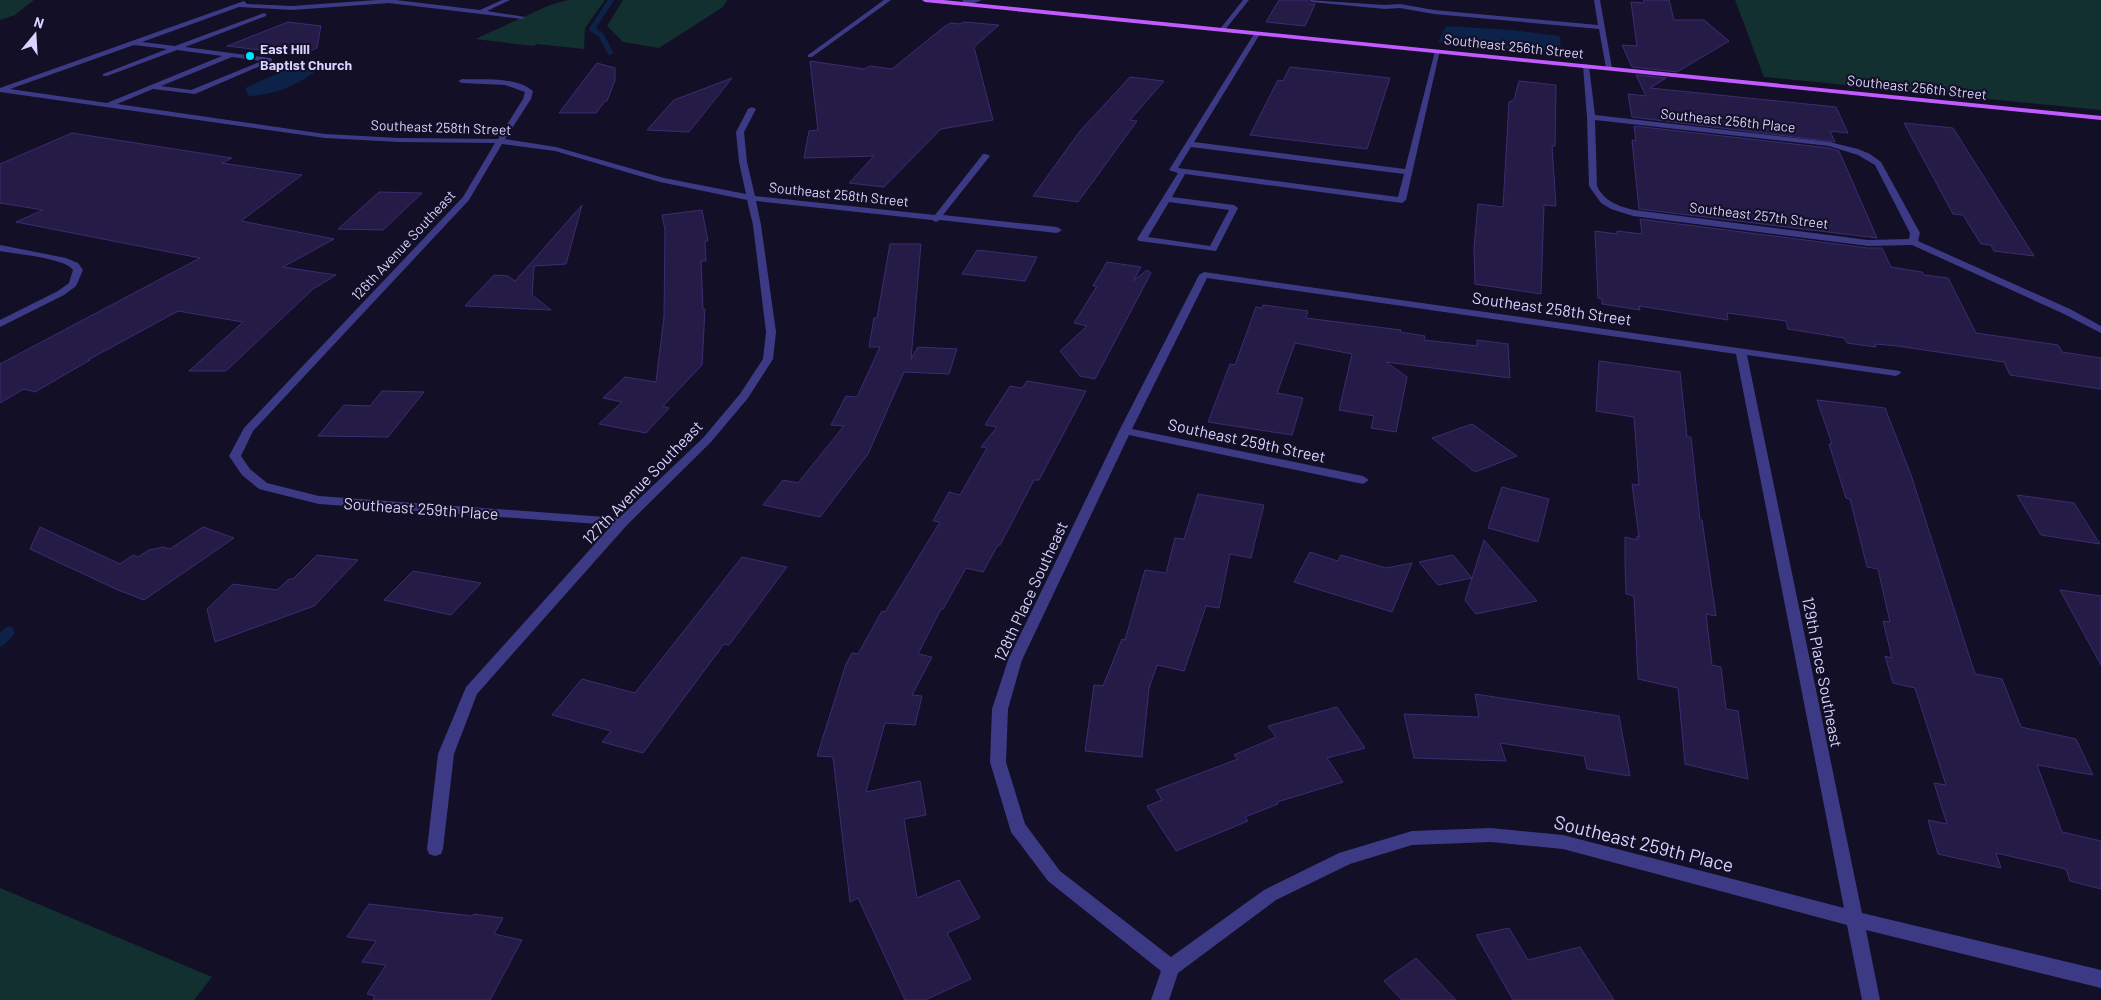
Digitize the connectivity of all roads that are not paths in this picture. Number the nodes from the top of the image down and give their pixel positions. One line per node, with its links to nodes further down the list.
1 (251, 0): 12 (street)
2 (507, 0): 13 (street)
3 (888, 0): 23 (street)
4 (925, 0): 10 (main road, Southeast 256th Street)
5 (978, 0): 10 (street)
6 (1246, 0): 17 (street)
7 (1311, 0): 11 (street)
8 (1597, 0): 16 (street)
9 (372, 1): 12 (street); 13 (street)
10 (966, 2): 17 (main road, Southeast 256th Street)
11 (1398, 3): 16 (street)
12 (237, 5): 19 (street)
13 (482, 12): 15 (street)
14 (264, 15): 20 (street)
15 (522, 17)
16 (1602, 27): 25 (street)
17 (1222, 30): 18 (main road, Southeast 256th Street)
18 (1257, 34): 21 (main road, Southeast 256th Street); 35 (street)
19 (133, 42): 20 (street); 29 (street)
20 (177, 48): 22 (street); 26 (street)
21 (1438, 51): 24 (main road, Southeast 256th Street); 38 (street)
22 (232, 55): 28 (street); 28 (street)
23 (810, 56)
24 (1586, 66): 25 (main road, Southeast 256th Street); 32 (street)
25 (1609, 68): 33 (main road, Southeast 256th Street)
26 (105, 75)
27 (462, 81): 34 (street, 126th Avenue Southeast)
28 (153, 87): 30 (street)
29 (0, 90): 30 (street, Southeast 258th Street)
30 (106, 106): 34 (street, Southeast 258th Street)
31 (752, 109): 39 (street, 127th Avenue Southeast)
32 (1591, 117): 43 (street, Southeast 256th Place); 43 (street, Southeast 257th Street)
33 (2101, 118)
34 (500, 140): 39 (street, Southeast 258th Street); 51 (street, 126th Avenue Southeast)
35 (1188, 144): 37 (street); 38 (street)
36 (986, 156): 41 (street)
37 (1183, 171): 38 (street); 40 (street)
38 (1409, 172)
39 (751, 198): 41 (street, Southeast 258th Street); 53 (street, 127th Avenue Southeast)
40 (1166, 199): 40 (street)
41 (936, 218): 42 (street, Southeast 258th Street)
42 (1057, 230)
43 (1912, 242): 47 (street)
44 (0, 248): 46 (street)
45 (1204, 275): 48 (street, Southeast 258th Street); 50 (street, 128th Place Southeast)
46 (0, 324)
47 (2101, 330)
48 (1741, 350): 49 (street, Southeast 258th Street); 55 (street, 129th Place Southeast)
49 (1896, 372)
50 (1124, 431): 52 (street, Southeast 259th Street); 56 (street, 128th Place Southeast)
51 (235, 456): 53 (street, Southeast 259th Place)
52 (1363, 480)
53 (622, 522): 54 (street, 127th Avenue Southeast)
54 (435, 849)
55 (1855, 918): 56 (street, Southeast 259th Place); 57 (street, Southeast 259th Place); 59 (street, 129th Place Southeast)
56 (1171, 968): 58 (street)
57 (2101, 979)
58 (1160, 1000)
59 (1871, 1000)

